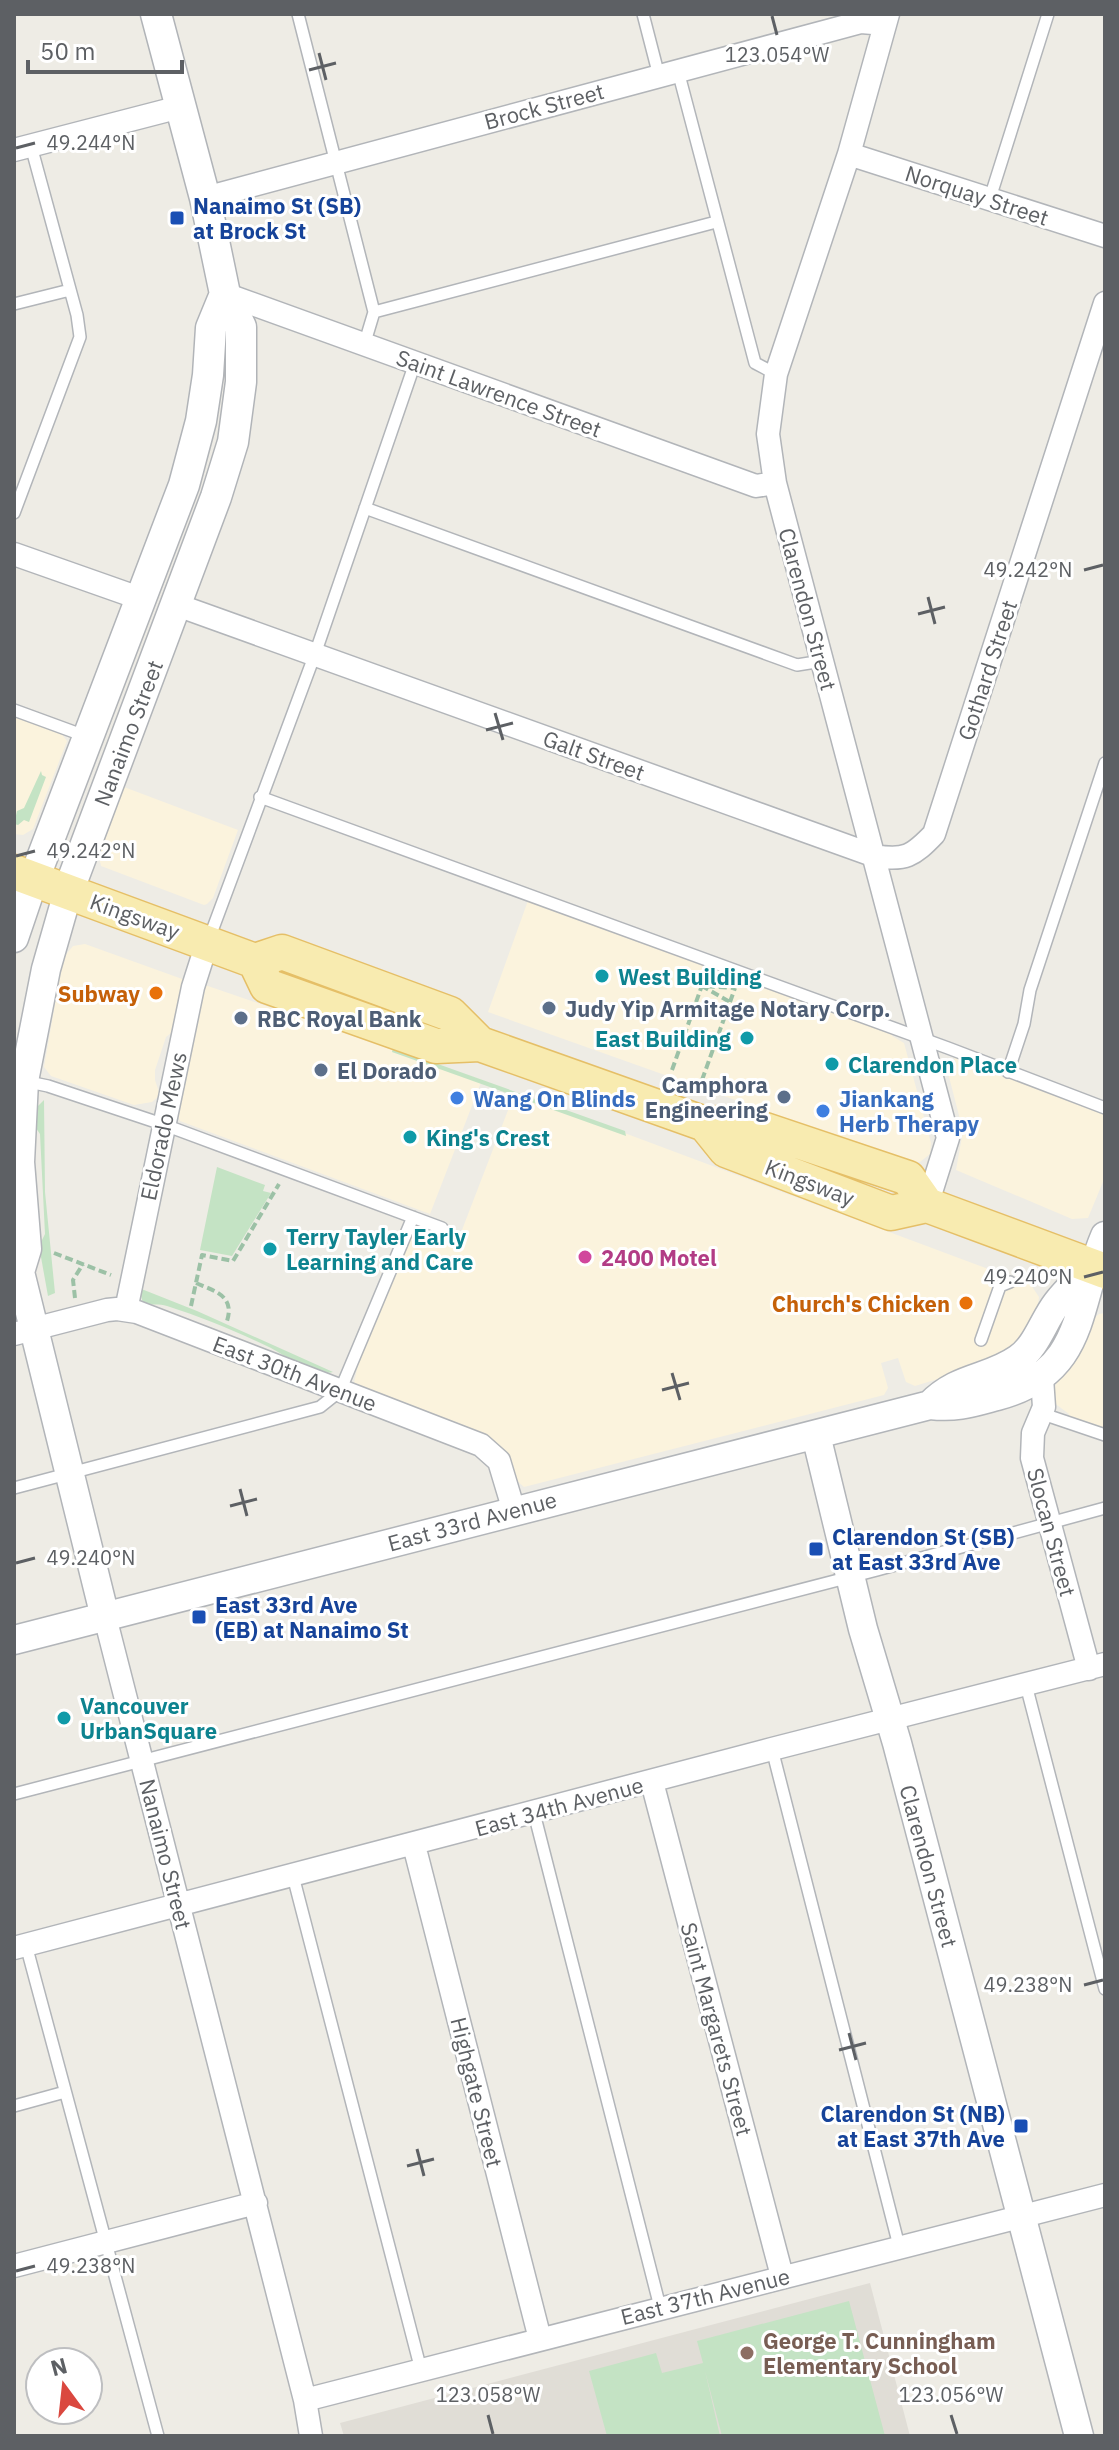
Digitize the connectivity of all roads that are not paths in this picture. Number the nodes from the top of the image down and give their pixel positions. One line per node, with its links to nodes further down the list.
1 (156, 14): 7 (main road, Nanaimo Street)
2 (298, 14): 10 (lane)
3 (643, 14): 6 (lane)
4 (1048, 14): 12 (lane)
5 (887, 19): 6 (street, Brock Street); 9 (street, Clarendon Street)
6 (668, 73): 10 (street, Brock Street); 13 (lane)
7 (180, 107): 8 (street); 11 (main road, Nanaimo Street)
8 (19, 148): 15 (lane)
9 (849, 154): 12 (street, Norquay Street); 22 (street, Clarendon Street)
10 (337, 161): 11 (street, Brock Street); 19 (lane)
11 (205, 198): 16 (main road, Nanaimo Street)
12 (990, 198): 14 (street, Norquay Street)
13 (716, 222): 19 (lane); 22 (lane)
14 (1105, 236)
15 (70, 290): 18 (lane); 25 (lane)
16 (225, 294): 20 (street, Saint Lawrence Street); 27 (main road, Nanaimo Street); 28 (main road, Nanaimo Street)
17 (1105, 303): 35 (street, Gothard Street)
18 (14, 304)
19 (374, 312): 20 (lane)
20 (365, 342): 21 (street, Saint Lawrence Street)
21 (415, 363): 23 (street, Saint Lawrence Street); 24 (lane)
22 (776, 374): 23 (street, Clarendon Street)
23 (775, 483): 30 (street, Clarendon Street)
24 (365, 508): 29 (lane); 30 (lane)
25 (14, 513)
26 (14, 554): 27 (street)
27 (139, 598): 32 (main road, Nanaimo Street)
28 (177, 605): 29 (street, Galt Street); 37 (main road, Nanaimo Street)
29 (315, 654): 34 (lane); 35 (street, Galt Street)
30 (822, 661): 35 (street, Clarendon Street)
31 (14, 710): 32 (lane)
32 (90, 738): 36 (main road, Nanaimo Street)
33 (1105, 763): 41 (lane)
34 (260, 797): 39 (lane); 40 (lane)
35 (875, 856): 40 (street, Clarendon Street)
36 (24, 876): 37 (main road, Kingsway); 38 (street, Nanaimo Street)
37 (68, 892): 39 (main road, Kingsway); 42 (street, Nanaimo Street)
38 (14, 938)
39 (207, 943): 44 (street, Eldorado Mews); 45 (main road, Kingsway)
40 (923, 1039): 41 (lane); 45 (street, Clarendon Street)
41 (1008, 1072): 43 (lane)
42 (24, 1081): 44 (lane); 49 (street, Nanaimo Street)
43 (1105, 1108)
44 (162, 1124): 46 (lane); 51 (street, Eldorado Mews)
45 (927, 1205): 48 (main road)
46 (413, 1217): 47 (lane); 55 (lane)
47 (442, 1228)
48 (1101, 1258): 54 (street); 56 (street, East 33rd Avenue)
49 (17, 1268): 52 (street, Nanaimo Street)
50 (1010, 1282): 53 (lane)
51 (126, 1310): 52 (street, East 30th Avenue); 55 (street, East 30th Avenue)
52 (23, 1331): 60 (street, Nanaimo Street)
53 (981, 1340)
54 (1042, 1378): 56 (street, East 33rd Avenue); 57 (street, Slocan Street)
55 (340, 1391): 60 (lane); 63 (street, East 30th Avenue)
56 (930, 1405): 58 (street, East 33rd Avenue)
57 (1043, 1414): 59 (lane); 64 (street, Slocan Street)
58 (816, 1435): 63 (street, East 33rd Avenue); 65 (street, Clarendon Street)
59 (1105, 1435)
60 (69, 1473): 61 (lane); 66 (street, Nanaimo Street)
61 (14, 1488)
62 (1105, 1508): 64 (lane)
63 (514, 1511): 66 (street, East 33rd Avenue)
64 (1050, 1522): 65 (lane); 68 (street, Slocan Street)
65 (851, 1577): 70 (street, Clarendon Street); 72 (lane)
66 (105, 1617): 67 (street, East 33rd Avenue); 72 (street, Nanaimo Street)
67 (14, 1640)
68 (1097, 1666): 69 (street, East 34th Avenue)
69 (1026, 1685): 70 (street, East 34th Avenue); 80 (lane)
70 (890, 1720): 71 (street, East 34th Avenue); 85 (street, Clarendon Street)
71 (772, 1749): 73 (street, East 34th Avenue); 87 (lane)
72 (142, 1761): 74 (lane); 78 (street, Nanaimo Street)
73 (652, 1782): 75 (street, East 34th Avenue); 89 (street, Saint Margarets Street)
74 (14, 1794)
75 (534, 1813): 76 (street, East 34th Avenue); 90 (lane)
76 (414, 1845): 77 (street, East 34th Avenue); 91 (street, Highgate Street)
77 (293, 1876): 78 (street, East 34th Avenue); 92 (lane)
78 (179, 1904): 79 (street, East 34th Avenue); 84 (street, Nanaimo Street)
79 (20, 1947): 81 (lane)
80 (1105, 1989)
81 (65, 2092): 82 (lane); 86 (lane)
82 (14, 2106)
83 (1105, 2195): 85 (street, East 37th Avenue)
84 (256, 2203): 86 (street); 93 (street, Nanaimo Street)
85 (1022, 2216): 87 (street, East 37th Avenue); 96 (street, Clarendon Street)
86 (105, 2242): 88 (street); 94 (lane)
87 (899, 2246): 89 (street, East 37th Avenue)
88 (14, 2266)
89 (782, 2276): 90 (street, East 37th Avenue)
90 (660, 2307): 91 (street, East 37th Avenue)
91 (540, 2339): 92 (street, East 37th Avenue)
92 (421, 2370): 93 (street, East 37th Avenue)
93 (305, 2400): 95 (street, Nanaimo Street)
94 (158, 2436)
95 (311, 2436)
96 (1079, 2436)

